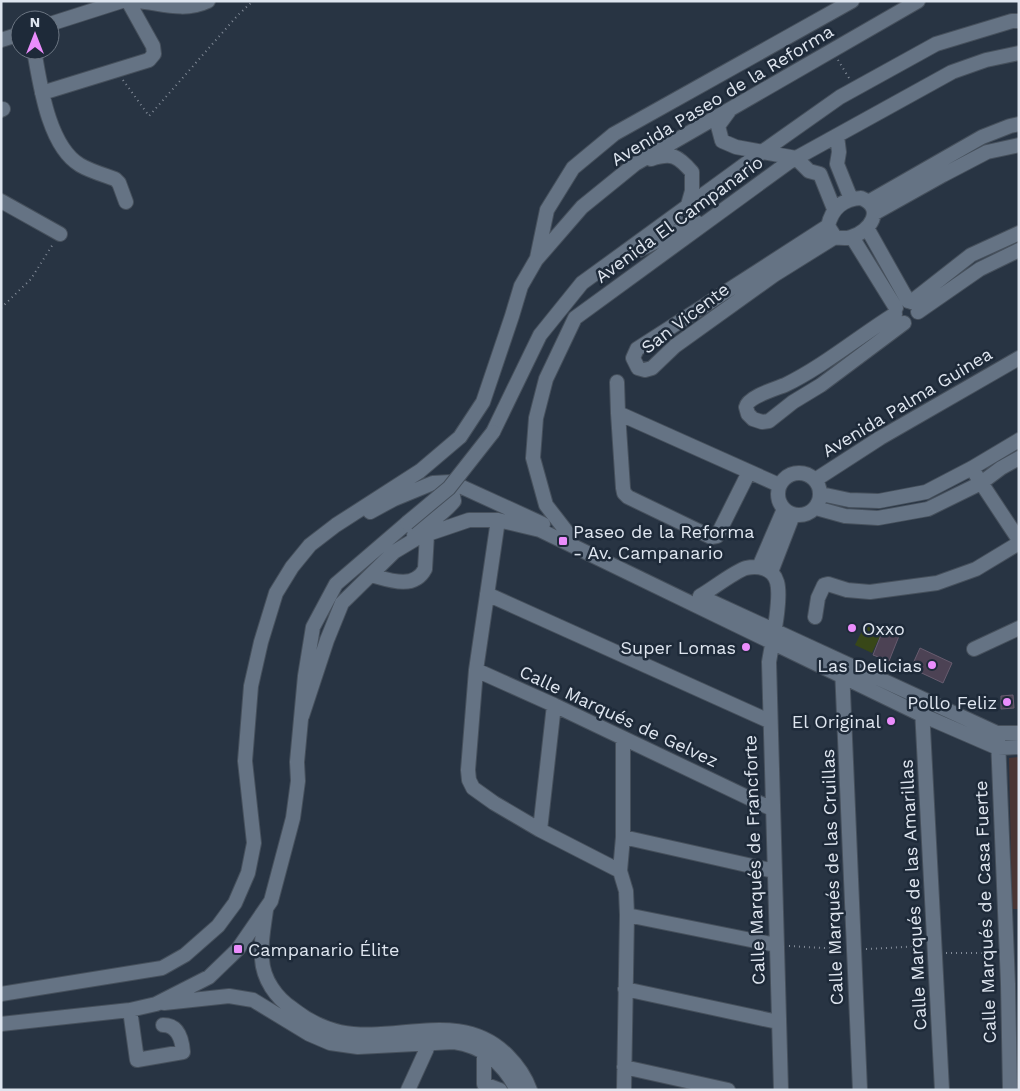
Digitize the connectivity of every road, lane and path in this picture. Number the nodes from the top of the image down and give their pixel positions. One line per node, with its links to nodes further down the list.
1 (122, 1): 8 (street)
2 (128, 1): 13 (street)
3 (139, 1): 4 (street)
4 (208, 1)
5 (253, 1): 13 (path)
6 (852, 1): 39 (street)
7 (917, 1): 10 (street, Avenida Paseo de la Reforma)
8 (60, 21)
9 (1019, 21): 14 (street)
10 (833, 50): 14 (path); 16 (street, Avenida Paseo de la Reforma)
11 (1019, 53): 18 (street, Avenida El Campanario)
12 (36, 60): 15 (street)
13 (116, 70): 15 (street)
14 (855, 88): 20 (street)
15 (42, 93): 28 (street)
16 (731, 109): 20 (street); 22 (street, Avenida Paseo de la Reforma)
17 (1019, 124): 24 (street)
18 (836, 136): 21 (street, Avenida El Campanario); 23 (street)
19 (1019, 144): 24 (street)
20 (762, 152): 21 (street); 29 (street)
21 (796, 158): 25 (street); 30 (street, Avenida El Campanario)
22 (635, 164): 29 (street); 39 (street, Avenida Paseo de la Reforma)
23 (837, 164): 25 (street); 26 (street)
24 (941, 169): 31 (street)
25 (820, 174): 32 (street)
26 (851, 199): 31 (street); 32 (street)
27 (1, 201): 36 (street)
28 (126, 202)
29 (688, 206): 40 (street)
30 (729, 206): 40 (street); 61 (street, Avenida El Campanario)
31 (872, 207): 33 (street)
32 (834, 209): 34 (street)
33 (867, 228): 37 (street); 42 (street)
34 (831, 231): 37 (street); 41 (street, San Vicente)
35 (1019, 233): 42 (street)
36 (60, 234): 43 (path)
37 (852, 237): 44 (street)
38 (1019, 250): 42 (street)
39 (536, 260): 63 (street, Avenida Paseo de la Reforma)
40 (606, 266): 78 (street, bridge)
41 (770, 270): 41 (street, San Vicente)
42 (912, 305): 44 (street); 44 (street)
43 (1, 308)
44 (898, 315): 44 (street)
45 (1019, 358): 52 (street, Avenida Palma Guinea)
46 (617, 382): 47 (street)
47 (618, 413): 51 (street); 51 (street)
48 (1019, 440): 50 (street)
49 (1019, 458): 54 (street)
50 (972, 468): 54 (street); 56 (street)
51 (749, 472): 55 (street)
52 (815, 480): 55 (street); 56 (street)
53 (433, 483): 61 (street); 63 (street); 64 (street)
54 (980, 483): 57 (street); 62 (street)
55 (779, 485): 58 (street)
56 (821, 494): 57 (street)
57 (816, 508): 58 (street)
58 (788, 512): 65 (street)
59 (498, 520): 60 (street); 67 (street); 71 (street)
60 (427, 534): 64 (street); 66 (street)
61 (570, 536): 68 (street)
62 (1019, 542): 69 (street)
63 (310, 545): 96 (street, Avenida Paseo de la Reforma)
64 (394, 552): 66 (street)
65 (765, 569): 68 (street); 71 (street)
66 (371, 575): 78 (street)
67 (487, 594): 74 (street); 79 (street)
68 (700, 596): 71 (street)
69 (815, 617)
70 (1019, 628): 72 (street)
71 (773, 636): 73 (street); 79 (street, Calle Marqués de Francforte)
72 (974, 649)
73 (842, 669): 75 (street); 77 (street); 113 (street, Calle Marqués de las Cruillas)
74 (476, 670): 76 (street, Calle Marqués de Gelvez); 86 (street)
75 (921, 698): 77 (street, Calle Marqués de las Amarillas); 81 (street)
76 (554, 704): 82 (street, Calle Marqués de Gelvez); 86 (street)
77 (922, 715): 83 (street); 93 (street, Calle Marqués de las Amarillas)
78 (302, 716): 90 (street)
79 (769, 721): 85 (street, Calle Marqués de Francforte)
80 (1019, 733): 81 (street)
81 (997, 734): 83 (street, Calle Marqués de Casa Fuerte)
82 (624, 739): 85 (street, Calle Marqués de Gelvez); 87 (street)
83 (998, 748): 84 (street); 94 (street, Calle Marqués de Casa Fuerte)
84 (1019, 748)
85 (772, 809): 89 (street, Calle Marqués de Francforte)
86 (540, 830): 88 (street)
87 (623, 837): 88 (street); 89 (street)
88 (620, 871): 91 (street)
89 (774, 871): 92 (street, Calle Marqués de Francforte)
90 (266, 909): 97 (street); 109 (street)
91 (627, 915): 92 (street); 95 (street)
92 (776, 945): 99 (street, Calle Marqués de Francforte)
93 (934, 953): 94 (path); 114 (street, Calle Marqués de las Amarillas)
94 (1007, 953): 115 (street, Calle Marqués de Casa Fuerte)
95 (625, 989): 99 (street); 104 (street)
96 (1, 994)
97 (156, 1004): 98 (street); 102 (street)
98 (130, 1010): 100 (street); 101 (street)
99 (778, 1022): 112 (street, Calle Marqués de Francforte)
100 (1, 1024)
101 (163, 1024)
102 (429, 1044): 103 (street); 106 (street)
103 (484, 1053): 105 (street); 108 (street)
104 (624, 1067): 110 (street); 111 (street)
105 (478, 1087): 107 (street)
106 (408, 1090)
107 (500, 1090)
108 (517, 1090)
109 (530, 1090)
110 (624, 1090)
111 (728, 1090)
112 (781, 1090)
113 (860, 1090)
114 (942, 1090)
115 (1010, 1090)

